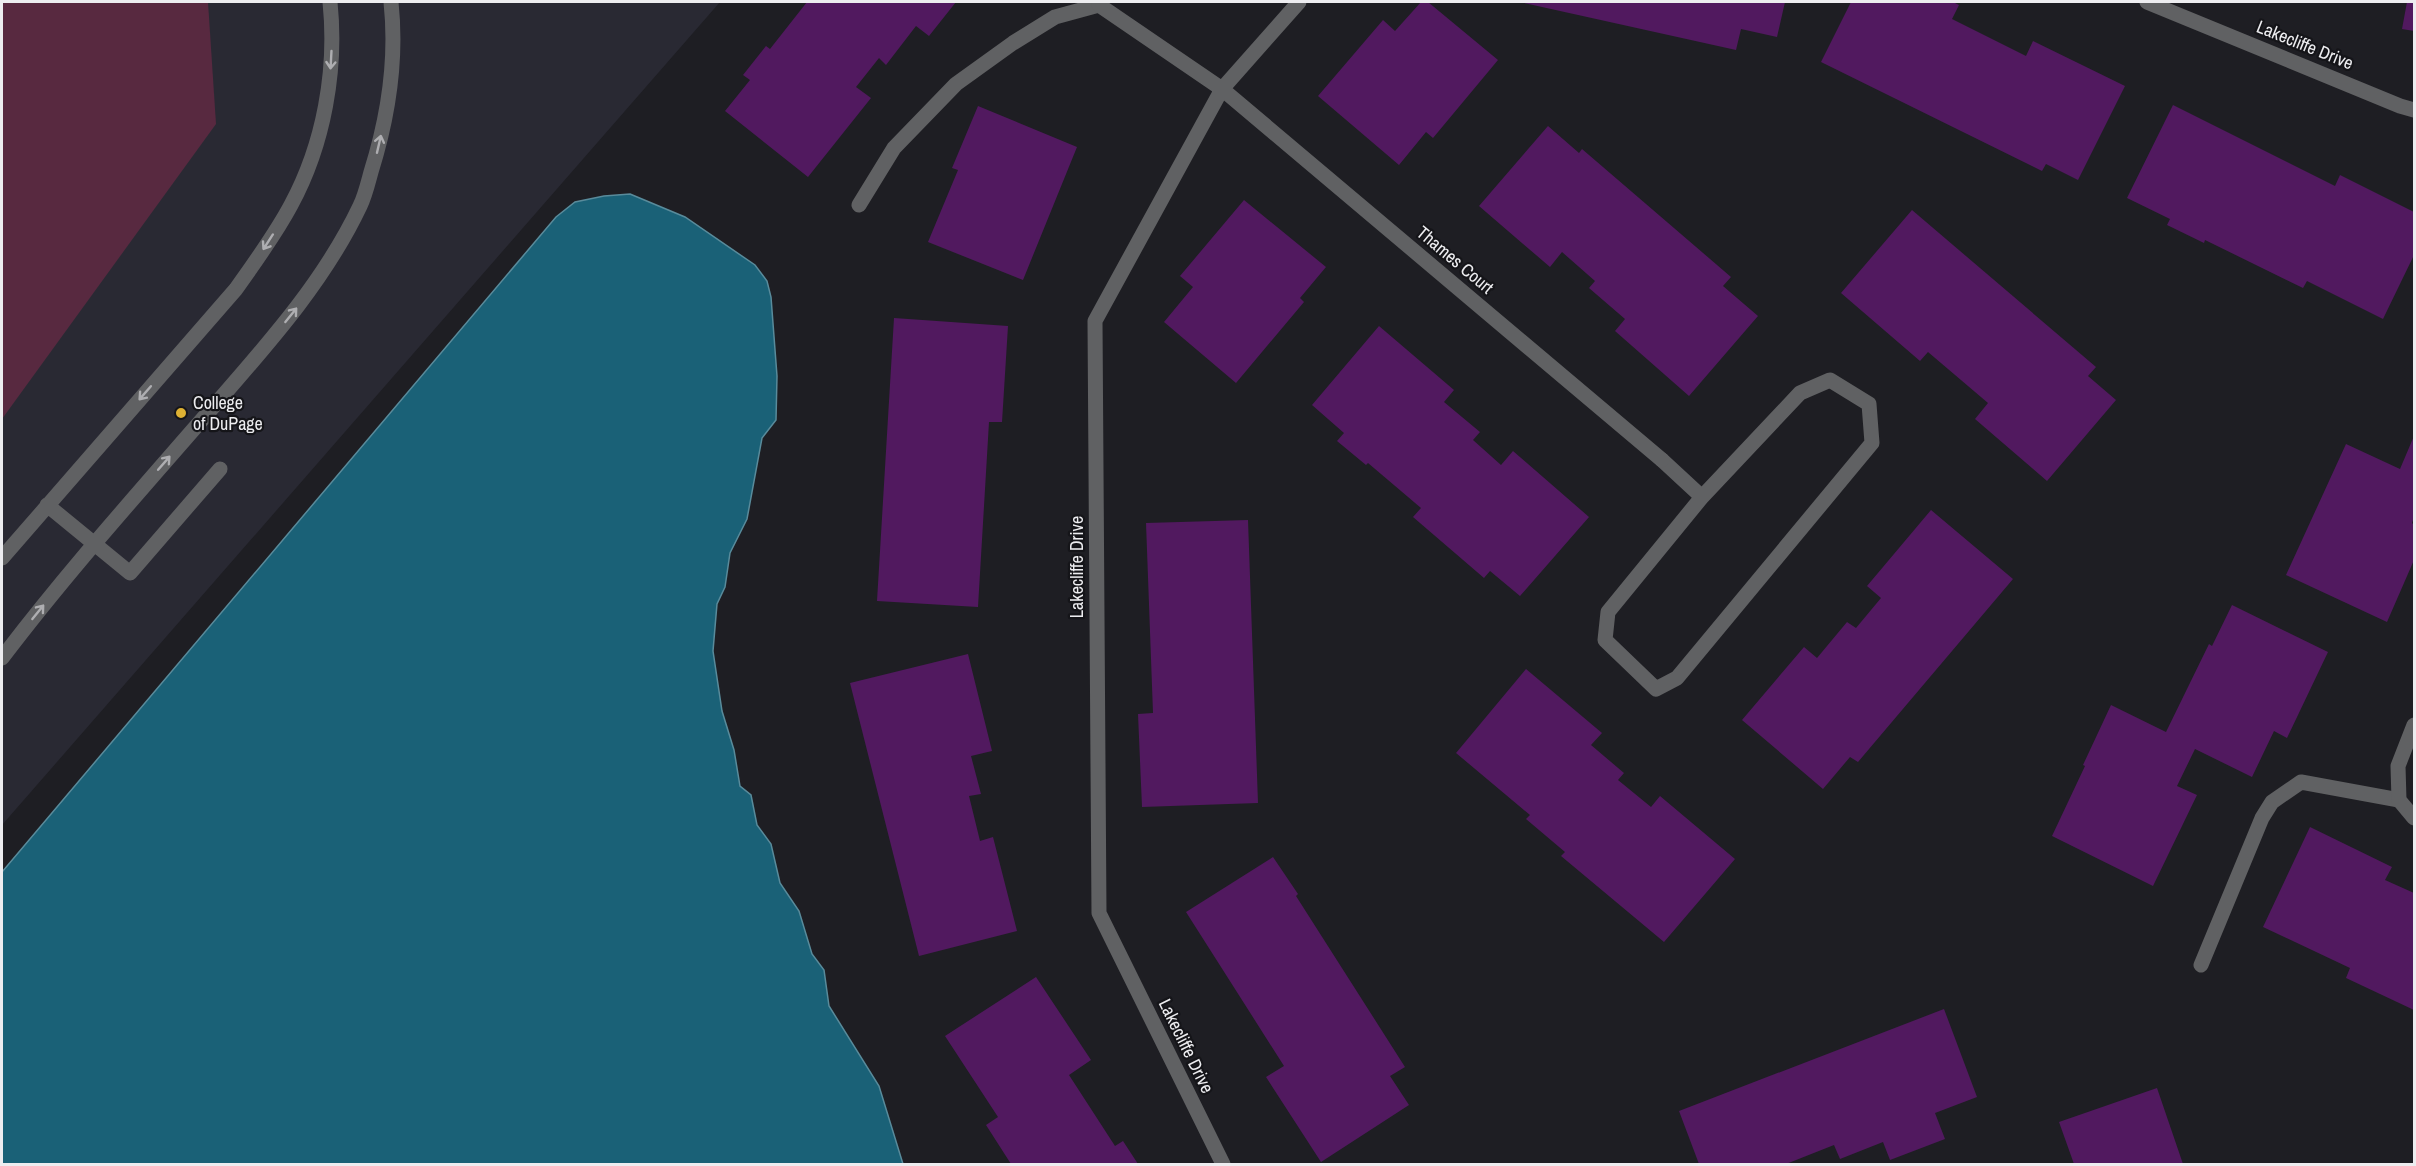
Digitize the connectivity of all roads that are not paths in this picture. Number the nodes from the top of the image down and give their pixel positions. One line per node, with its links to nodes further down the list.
1 (330, 2): 10 (street, one-way to 10)
2 (391, 2): 11 (street, one-way to 2)
3 (1299, 2): 5 (street, Lakecliffe Drive)
4 (2147, 2): 6 (street, Lakecliffe Drive)
5 (1222, 89): 7 (street, Thames Court); 9 (street, Thames Court); 18 (street, Lakecliffe Drive)
6 (2415, 110)
7 (859, 205)
8 (220, 469): 11 (street)
9 (1702, 496): 9 (street)
10 (47, 505): 11 (street); 12 (street)
11 (94, 545): 13 (street, one-way to 11)
12 (2, 558)
13 (2, 658)
14 (2415, 725): 15 (street)
15 (2399, 800): 16 (street); 17 (street)
16 (2415, 818)
17 (2201, 965)
18 (1223, 1164)

